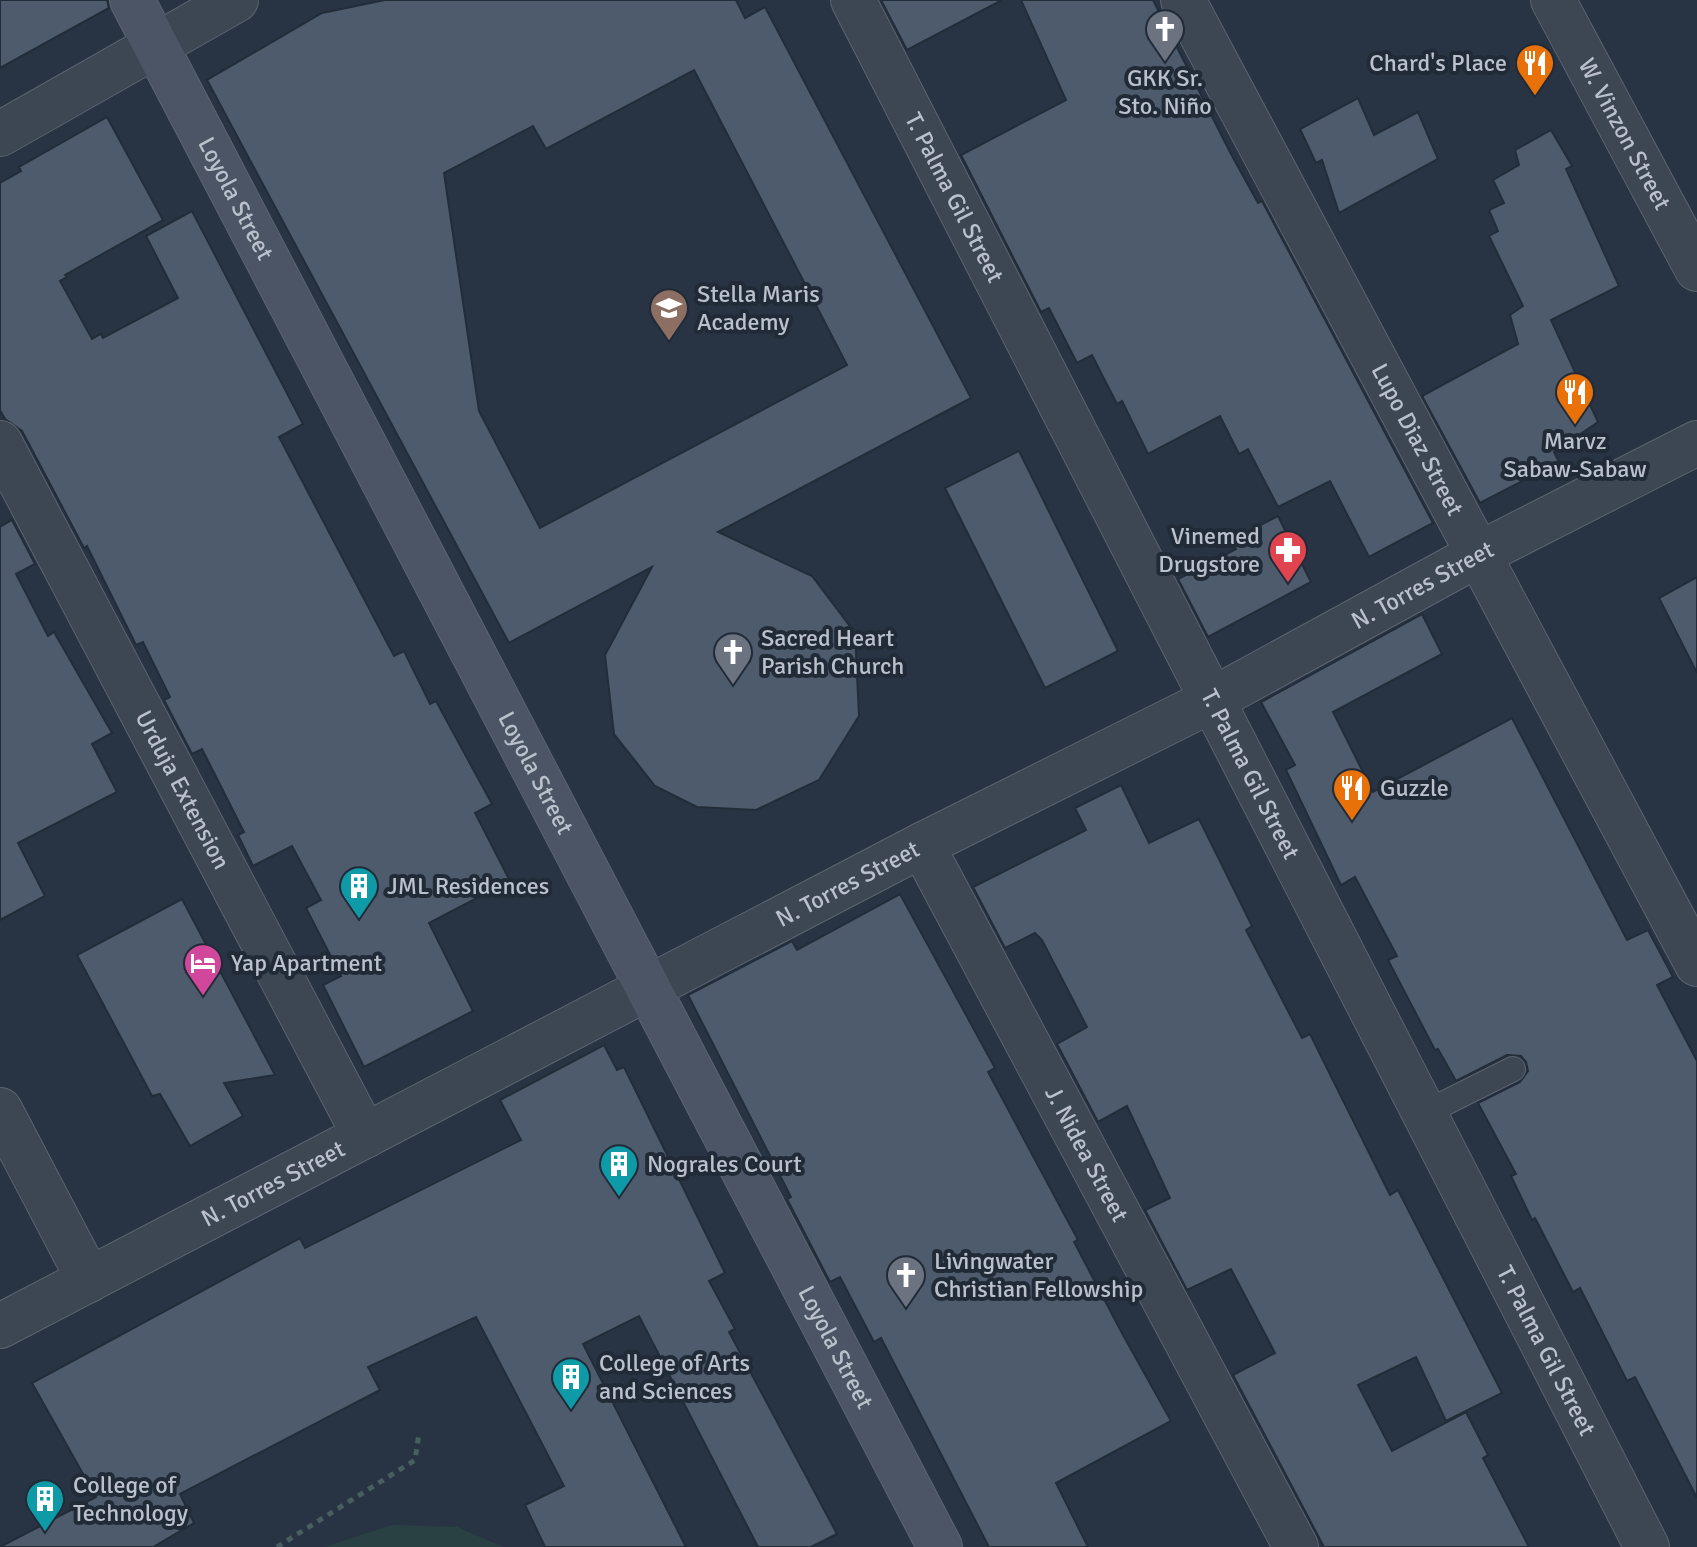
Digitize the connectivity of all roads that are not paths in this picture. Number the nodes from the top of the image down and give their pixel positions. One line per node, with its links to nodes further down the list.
1 (132, 0): 6 (main road, Loyola Street)
2 (236, 0): 6 (street)
3 (853, 0): 12 (street, T. Palma Gil Street)
4 (1183, 0): 11 (street, Lupo Diaz Street)
5 (1553, 0): 8 (street, W. Vinzon Street)
6 (155, 45): 7 (street); 15 (main road, Loyola Street)
7 (0, 134)
8 (1697, 269)
9 (0, 443): 19 (street, Urduja Extension)
10 (1697, 443): 11 (street, N. Torres Street)
11 (1479, 554): 12 (street, N. Torres Street); 14 (street, Lupo Diaz Street)
12 (1210, 701): 13 (street, N. Torres Street); 18 (street, T. Palma Gil Street)
13 (922, 845): 15 (street, N. Torres Street); 23 (street, J. Nidea Street)
14 (1697, 964)
15 (648, 990): 19 (street, N. Torres Street); 22 (main road, Loyola Street)
16 (1513, 1069): 18 (lane)
17 (0, 1110): 20 (street)
18 (1423, 1114): 24 (street, T. Palma Gil Street)
19 (365, 1136): 20 (street, N. Torres Street)
20 (89, 1280): 21 (street, N. Torres Street)
21 (0, 1326)
22 (940, 1547)
23 (1296, 1547)
24 (1647, 1547)

